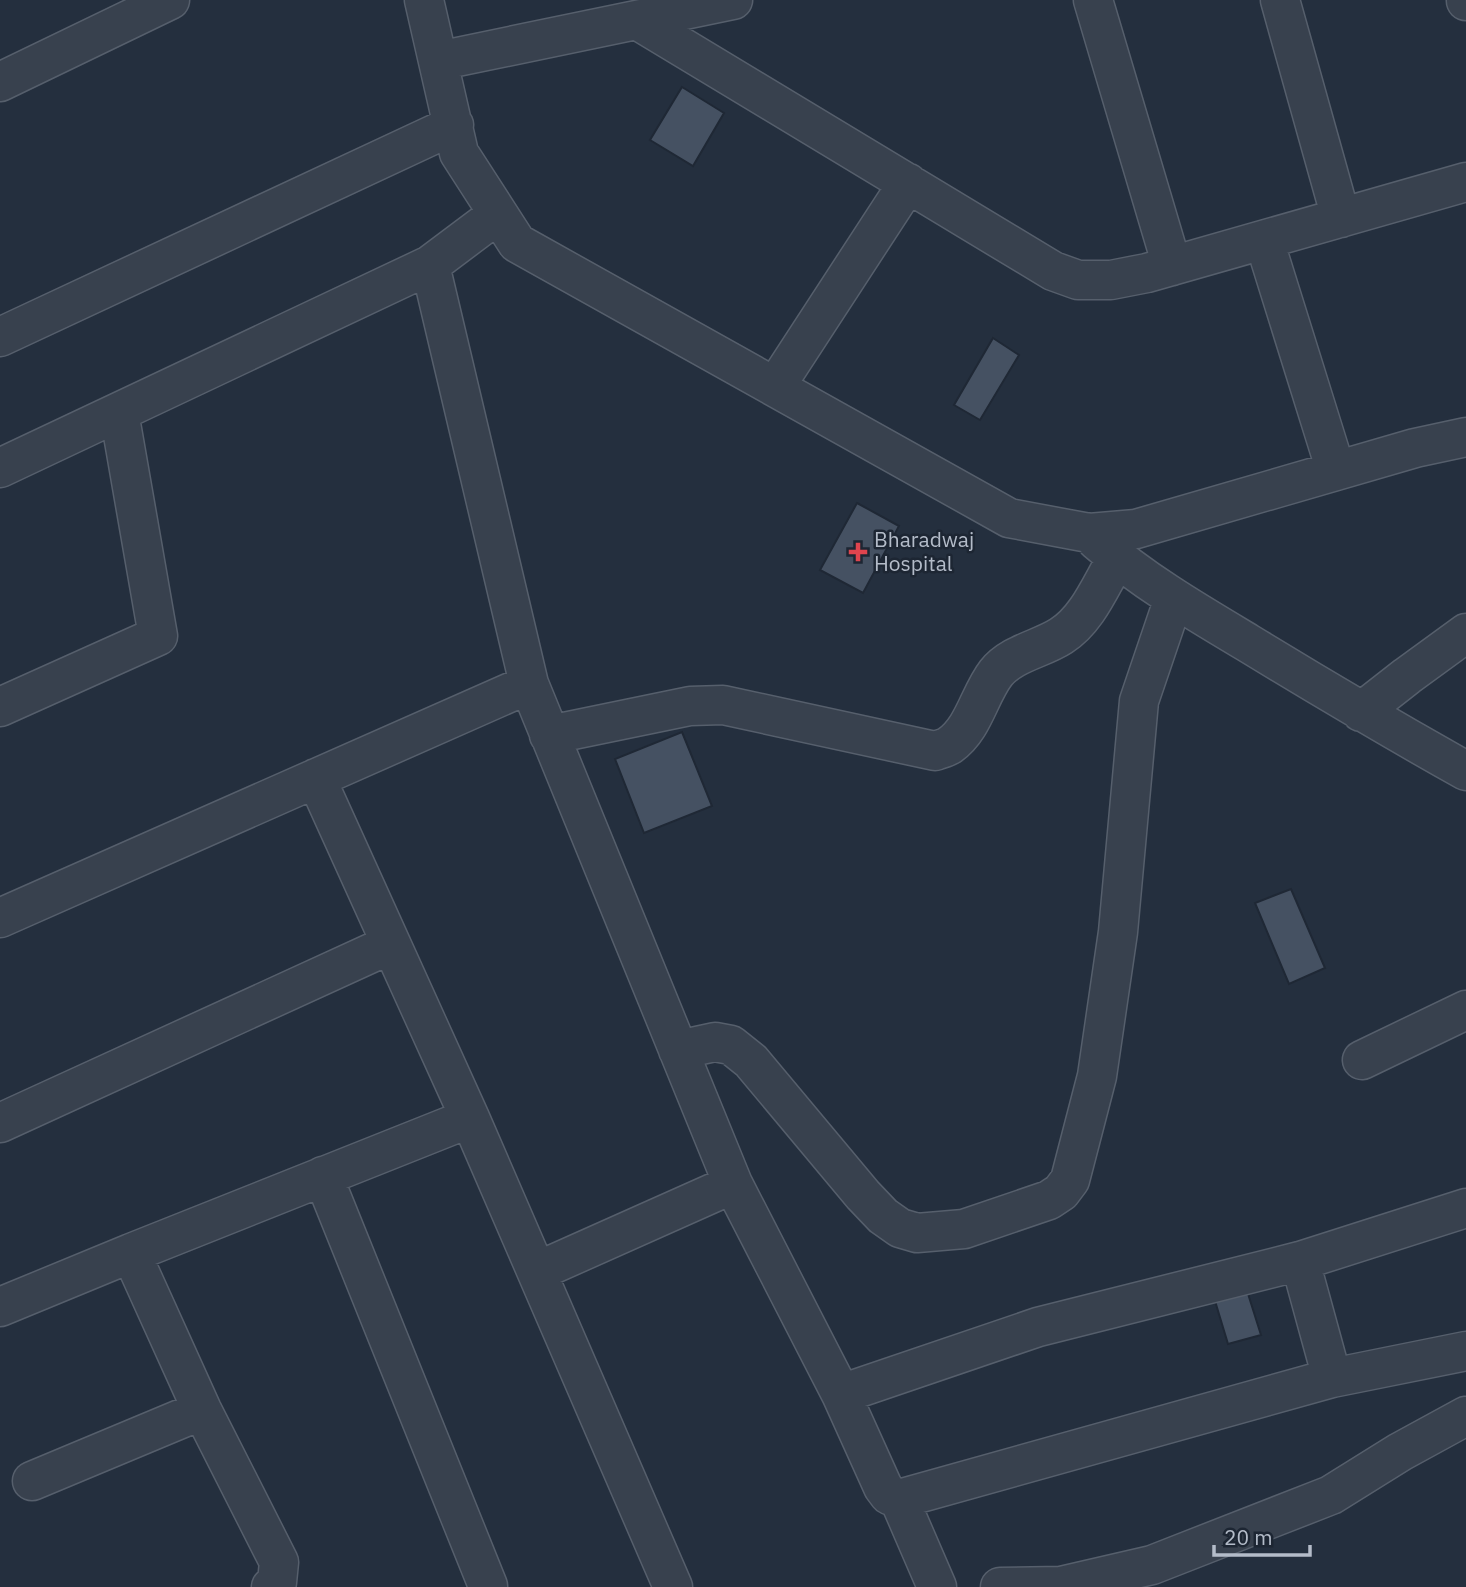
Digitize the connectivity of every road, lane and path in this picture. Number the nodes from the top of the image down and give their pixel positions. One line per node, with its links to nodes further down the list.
1 (170, 0): 8 (street)
2 (424, 0): 7 (street)
3 (733, 0): 6 (street)
4 (1093, 0): 16 (street)
5 (1280, 0): 13 (street)
6 (637, 20): 7 (street); 11 (street)
7 (438, 61): 9 (street)
8 (0, 82)
9 (454, 125): 12 (street); 17 (street)
10 (1466, 182): 13 (street)
11 (908, 183): 16 (street); 18 (street)
12 (498, 214): 15 (street); 18 (street)
13 (1341, 218): 14 (street)
14 (1264, 240): 16 (street); 22 (street)
15 (430, 264): 19 (street); 26 (street)
16 (1172, 266)
17 (0, 337)
18 (775, 387): 23 (street)
19 (119, 412): 21 (street); 27 (street)
20 (1466, 437): 22 (street)
21 (0, 468)
22 (1336, 471): 23 (street)
23 (1103, 546): 24 (street); 29 (street)
24 (1174, 598): 28 (street); 35 (street)
25 (1466, 633): 28 (street)
26 (529, 684): 29 (street); 31 (street)
27 (0, 707)
28 (1361, 712): 30 (street)
29 (549, 735): 35 (street)
30 (1466, 771)
31 (316, 778): 32 (street); 33 (street)
32 (0, 918)
33 (391, 944): 37 (street); 38 (street)
34 (1466, 1010): 36 (street)
35 (677, 1050): 40 (street)
36 (1362, 1060)
37 (470, 1118): 39 (street); 44 (street)
38 (0, 1123)
39 (323, 1176): 42 (street); 54 (street)
40 (733, 1184): 44 (street); 48 (street)
41 (1466, 1208): 43 (street)
42 (131, 1253): 45 (street); 49 (street)
43 (1300, 1261): 47 (street); 48 (street)
44 (538, 1271): 55 (street)
45 (0, 1307)
46 (1466, 1351): 47 (street)
47 (1332, 1378): 52 (street)
48 (841, 1394): 52 (street)
49 (202, 1409): 51 (street); 53 (street)
50 (1466, 1416): 57 (street)
51 (33, 1481)
52 (899, 1499): 56 (street)
53 (271, 1587)
54 (487, 1587)
55 (673, 1587)
56 (937, 1587)
57 (1000, 1587)

